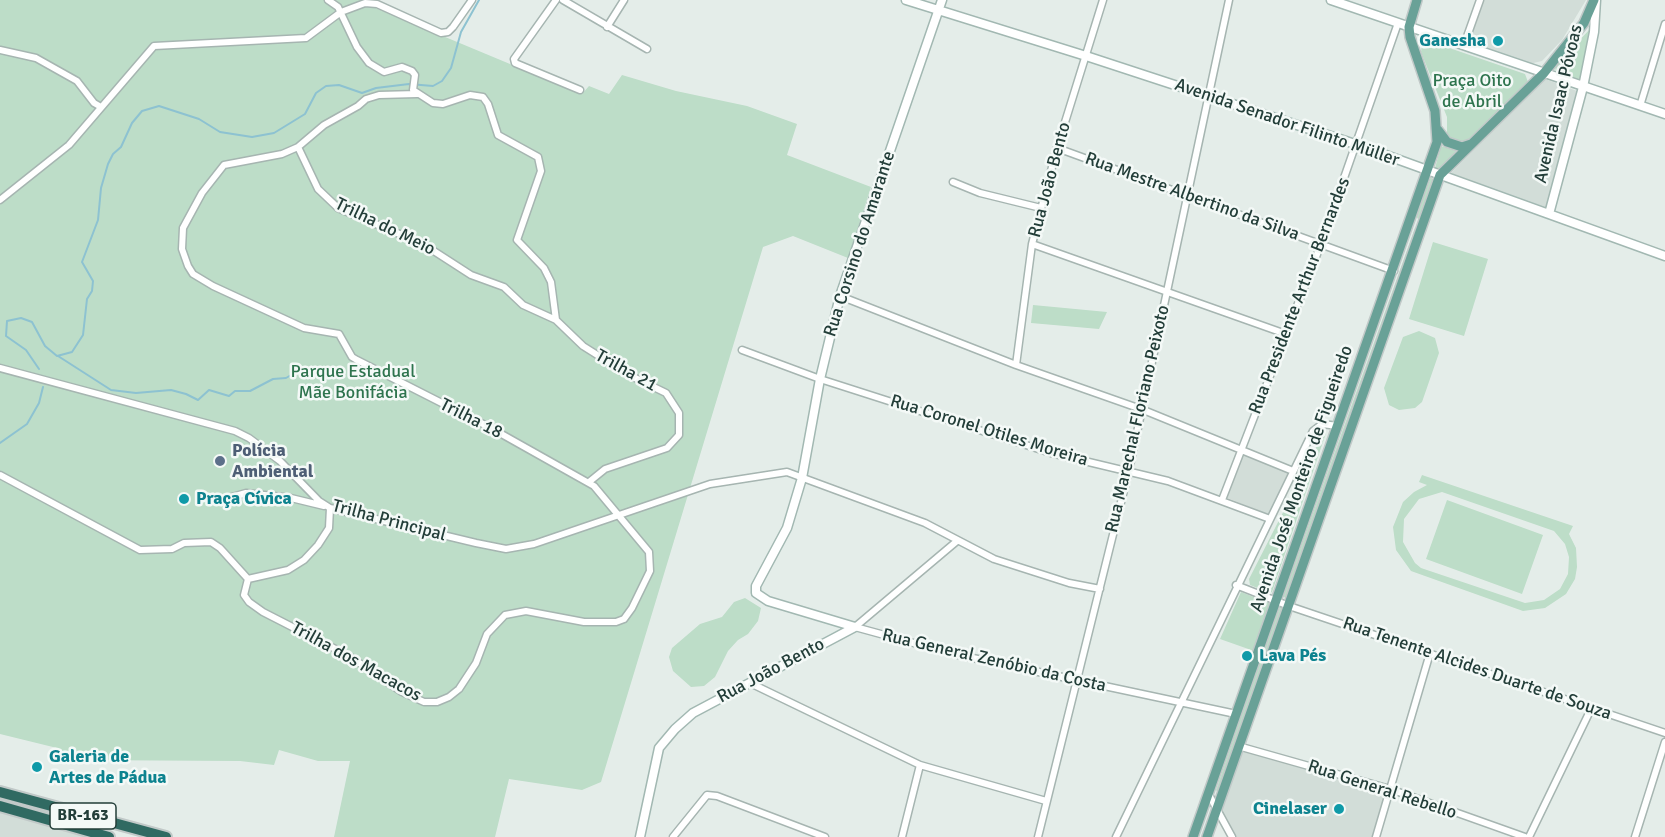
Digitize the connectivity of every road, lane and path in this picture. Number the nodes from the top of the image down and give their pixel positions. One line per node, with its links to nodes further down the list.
1 (328, 0): 16 (street)
2 (472, 0): 14 (street)
3 (556, 0): 27 (street)
4 (563, 0): 19 (street)
5 (624, 0): 19 (street)
6 (906, 0): 15 (street, Avenida Senador Filinto Müller)
7 (942, 0): 15 (street, Rua Corsino do Amarante)
8 (1103, 0): 24 (street, Rua João Bento)
9 (1229, 0): 29 (street, Rua Marechal Floriano Peixoto)
10 (1331, 0): 17 (street)
11 (1417, 0): 20 (main road)
12 (1480, 0): 21 (street)
13 (1595, 0): 25 (main road, Avenida Isaac Póvoas); 26 (street, Avenida Isaac Póvoas)
14 (376, 2): 16 (street)
15 (940, 9): 24 (street, Avenida Senador Filinto Müller); 50 (street, Rua Corsino do Amarante)
16 (341, 12): 28 (street); 31 (street)
17 (1398, 23): 20 (street); 35 (street, Rua Presidente Arthur Bernardes)
18 (1665, 24): 30 (street)
19 (606, 27): 22 (street)
20 (1409, 27): 21 (street); 33 (main road)
21 (1464, 45): 25 (street)
22 (646, 49)
23 (0, 50): 31 (street)
24 (1086, 56): 29 (street, Avenida Senador Filinto Müller); 37 (street, Rua João Bento)
25 (1544, 73): 26 (street); 34 (main road, Avenida Isaac Póvoas)
26 (1583, 87): 30 (street); 44 (street, Avenida Isaac Póvoas)
27 (580, 90)
28 (415, 92): 36 (street); 51 (street)
29 (1208, 96): 35 (street, Avenida Senador Filinto Müller); 41 (street, Rua Marechal Floriano Peixoto)
30 (1640, 106): 32 (street)
31 (100, 107): 42 (street)
32 (1665, 114)
33 (1438, 130): 34 (main road); 38 (main road, Avenida José Monteiro de Figueiredo)
34 (1474, 142): 39 (main road, Avenida Isaac Póvoas)
35 (1358, 145): 38 (street, Avenida Senador Filinto Müller); 46 (street, Rua Presidente Arthur Bernardes)
36 (298, 147): 51 (street, Trilha do Meio); 64 (street, Trilha 18)
37 (1057, 148): 41 (street, Rua Mestre Albertino da Silva); 43 (street, Rua João Bento)
38 (1429, 170): 39 (street, Avenida Senador Filinto Müller); 48 (main road, Avenida José Monteiro de Figueiredo)
39 (1440, 175): 44 (street, Avenida Senador Filinto Müller); 76 (main road, Avenida José Monteiro de Figueiredo)
40 (953, 182): 43 (street)
41 (1188, 198): 46 (street, Rua Mestre Albertino da Silva); 49 (street, Rua Marechal Floriano Peixoto)
42 (0, 200)
43 (1041, 208): 45 (street, Rua João Bento)
44 (1550, 214): 47 (street, Avenida Senador Filinto Müller)
45 (1032, 244): 49 (street); 54 (street, Rua João Bento)
46 (1321, 244): 48 (street, Rua Mestre Albertino da Silva); 52 (street, Rua Presidente Arthur Bernardes)
47 (1665, 256)
48 (1394, 271): 58 (main road, Avenida José Monteiro de Figueiredo)
49 (1166, 292): 52 (street); 57 (street, Rua Marechal Floriano Peixoto)
50 (840, 296): 54 (street); 56 (street, Rua Corsino do Amarante)
51 (556, 320): 64 (street, Trilha 21)
52 (1286, 334): 59 (street, Rua Presidente Arthur Bernardes)
53 (742, 350): 56 (street, Rua Coronel Otiles Moreira)
54 (1016, 365): 57 (street)
55 (0, 368): 67 (street, Trilha Principal)
56 (820, 379): 60 (street, Rua Coronel Otiles Moreira); 63 (street, Rua Corsino do Amarante)
57 (1141, 409): 59 (street); 60 (street, Rua Marechal Floriano Peixoto)
58 (1338, 426): 61 (street); 75 (main road, Avenida José Monteiro de Figueiredo)
59 (1242, 449): 61 (street); 66 (street, Rua Presidente Arthur Bernardes)
60 (1129, 470): 66 (street, Rua Coronel Otiles Moreira); 73 (street, Rua Marechal Floriano Peixoto)
61 (1293, 471): 69 (street)
62 (0, 475): 71 (street)
63 (802, 477): 68 (street, Trilha Principal); 70 (street, Trilha Principal); 74 (street, Rua Corsino do Amarante)
64 (589, 482): 68 (street, Trilha 18)
65 (225, 499): 67 (street)
66 (1222, 500): 69 (street, Rua Coronel Otiles Moreira)
67 (330, 508): 68 (street, Trilha Principal); 71 (street)
68 (618, 517): 71 (street, Trilha dos Macacos)
69 (1270, 519): 72 (street)
70 (957, 541): 73 (street, Trilha Principal); 77 (street, Rua João Bento)
71 (248, 579)
72 (1236, 585): 75 (street, Rua Tenente Alcides Duarte de Souza); 81 (street)
73 (1100, 589): 79 (street, Rua Marechal Floriano Peixoto)
74 (756, 593): 77 (street, Rua General Zenóbio da Costa)
75 (1277, 601): 76 (street, Rua Tenente Alcides Duarte de Souza); 83 (main road, Avenida José Monteiro de Figueiredo)
76 (1289, 606): 78 (street, Rua Tenente Alcides Duarte de Souza); 86 (main road, Avenida José Monteiro de Figueiredo)
77 (855, 627): 79 (street, Rua General Zenóbio da Costa); 80 (street, Rua João Bento)
78 (1430, 653): 82 (street, Rua Tenente Alcides Duarte de Souza); 88 (street)
79 (1076, 681): 81 (street, Rua General Zenóbio da Costa); 91 (street, Rua Marechal Floriano Peixoto)
80 (749, 682): 87 (street); 96 (street, Rua João Bento)
81 (1180, 702): 83 (street, Rua General Zenóbio da Costa); 101 (street)
82 (1591, 709): 84 (street, Rua Tenente Alcides Duarte de Souza); 106 (street)
83 (1236, 714): 90 (main road, Avenida José Monteiro de Figueiredo)
84 (1665, 733)
85 (1665, 742): 107 (street)
86 (1238, 746): 88 (street, Rua General Rebello); 93 (main road, Avenida José Monteiro de Figueiredo)
87 (920, 765): 91 (street); 99 (street)
88 (1390, 789): 105 (street); 106 (street, Rua General Rebello)
89 (0, 792): 95 (highway, BR-163)
90 (1208, 792): 93 (street); 102 (main road, Avenida José Monteiro de Figueiredo)
91 (1046, 801): 100 (street, Rua Marechal Floriano Peixoto)
92 (0, 806): 94 (highway, BR-163)
93 (1217, 808): 103 (main road, Avenida José Monteiro de Figueiredo); 104 (street)
94 (108, 837)
95 (166, 837)
96 (640, 837)
97 (673, 837): 98 (street)
98 (825, 837)
99 (902, 837)
100 (1038, 837)
101 (1116, 837)
102 (1193, 837)
103 (1208, 837)
104 (1232, 837)
105 (1376, 837)
106 (1527, 837)
107 (1635, 837)

